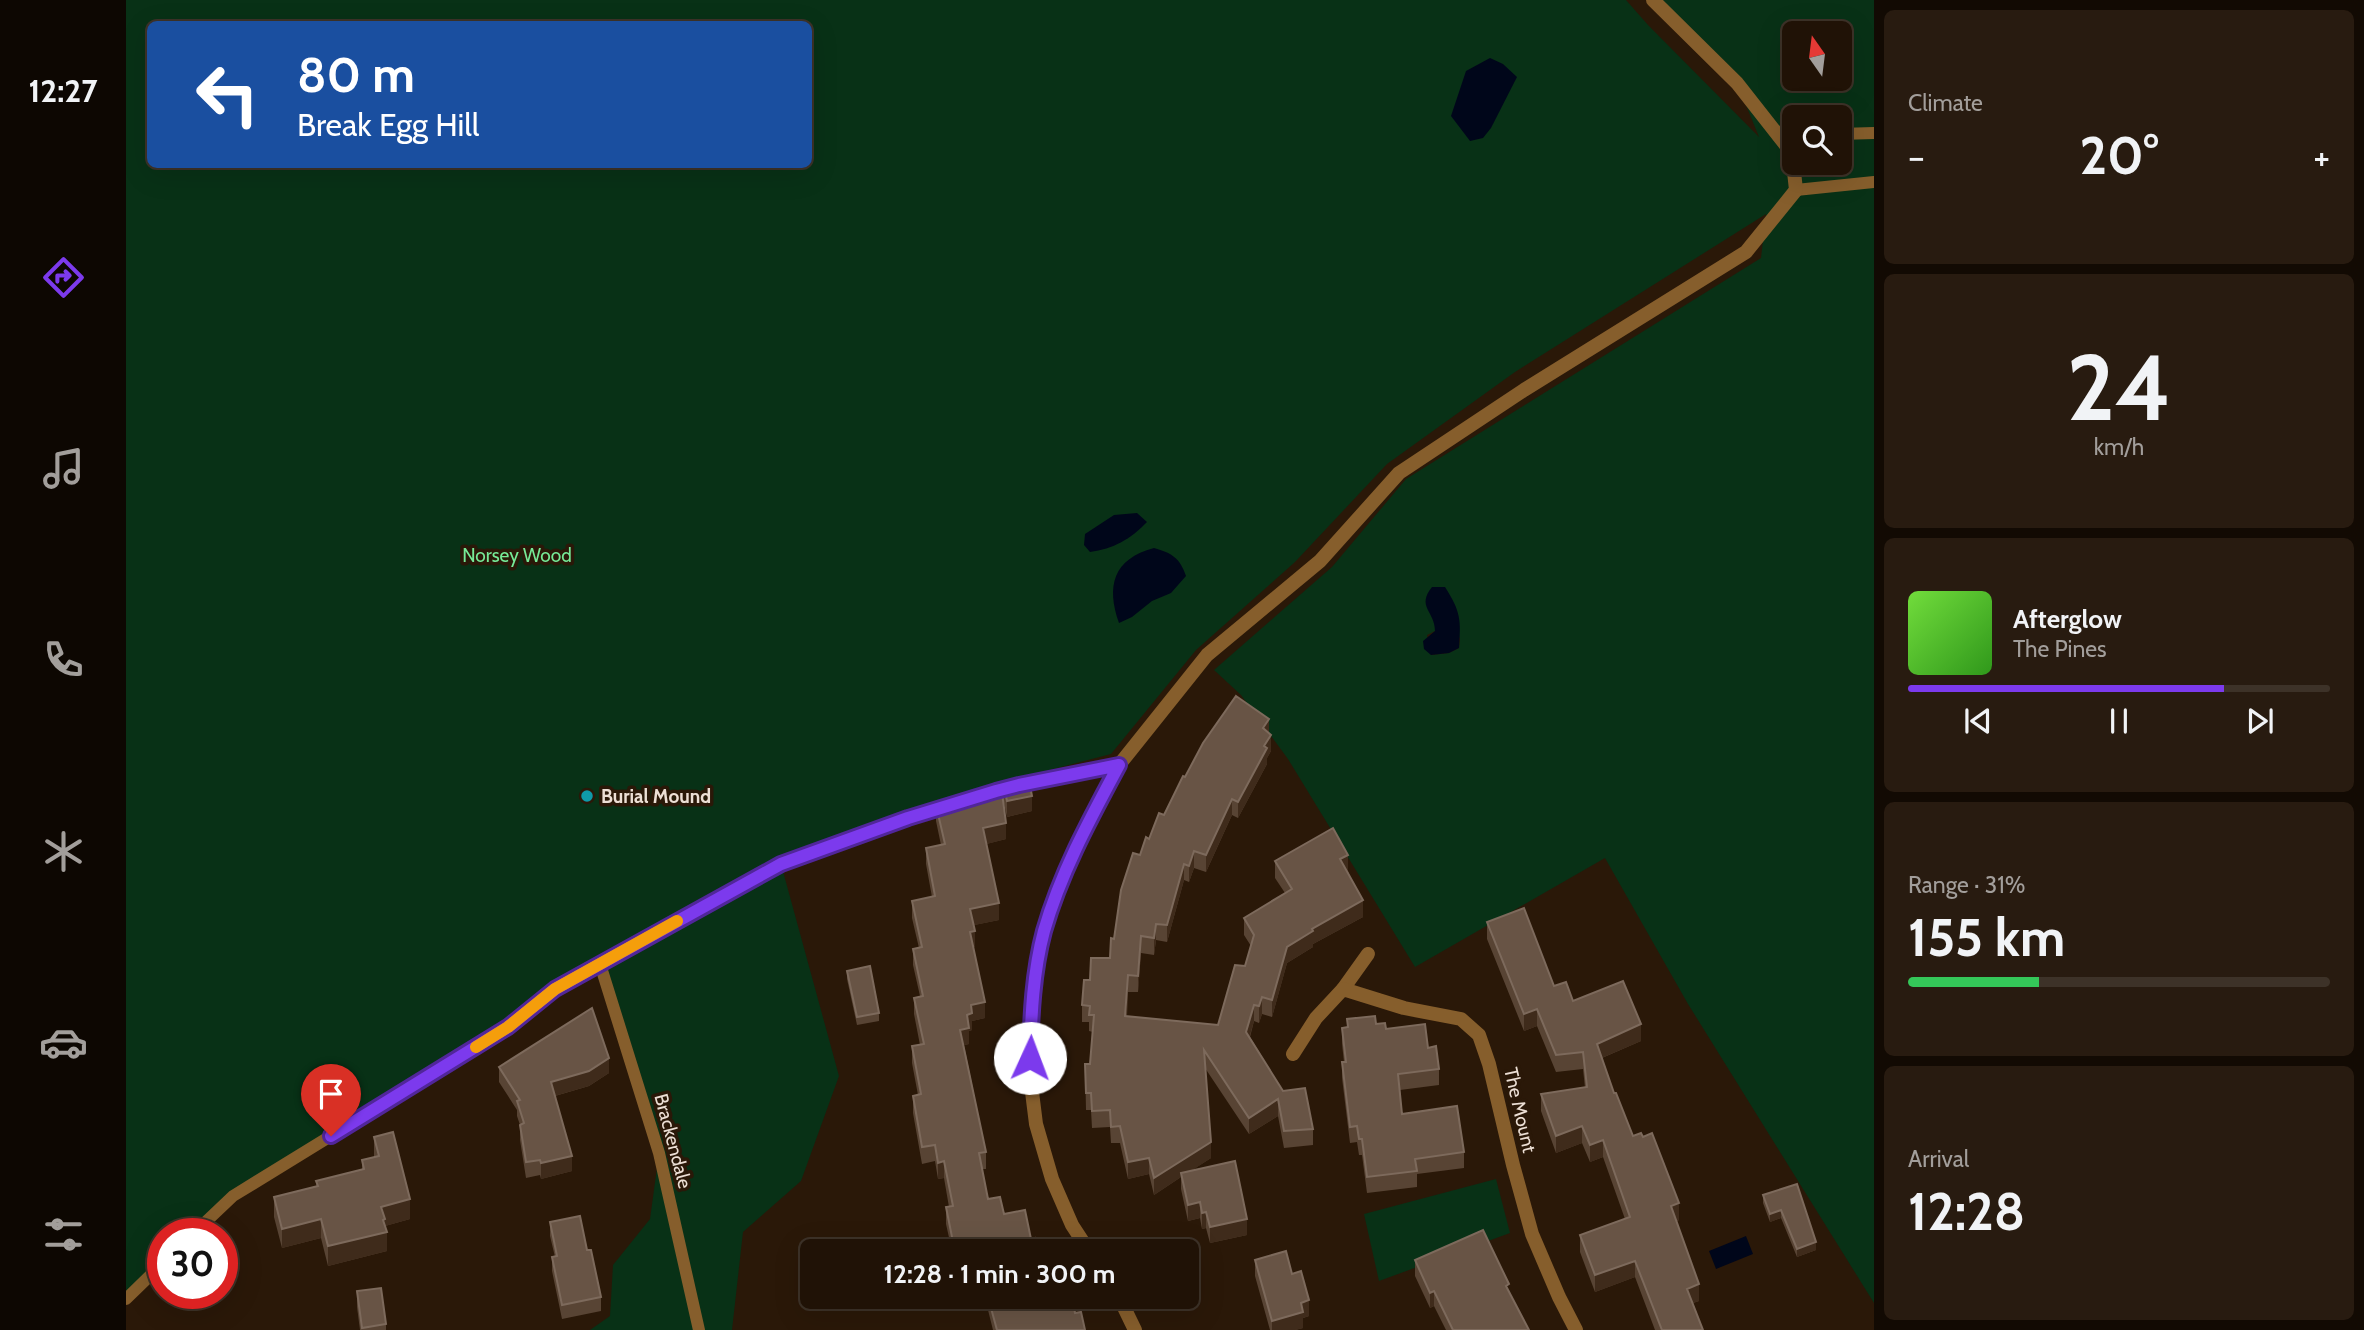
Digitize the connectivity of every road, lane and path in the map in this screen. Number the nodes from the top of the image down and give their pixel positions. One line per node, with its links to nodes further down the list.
1 (1653, 0): 4 (street)
2 (1874, 133): 3 (lane)
3 (1852, 134)
4 (1778, 136): 5 (lane); 7 (street)
5 (1782, 136)
6 (1874, 182): 7 (lane)
7 (1797, 190): 8 (street)
8 (1119, 765): 10 (lane); 14 (street)
9 (1368, 954): 11 (street)
10 (600, 964): 13 (lane); 18 (lane, Brackendale)
11 (1342, 989): 12 (street); 20 (street, The Mount)
12 (1293, 1054)
13 (210, 1218)
14 (1081, 1239)
15 (147, 1279): 16 (lane)
16 (126, 1299)
17 (1125, 1309): 19 (street)
18 (699, 1330)
19 (1135, 1330)
20 (1576, 1330)

